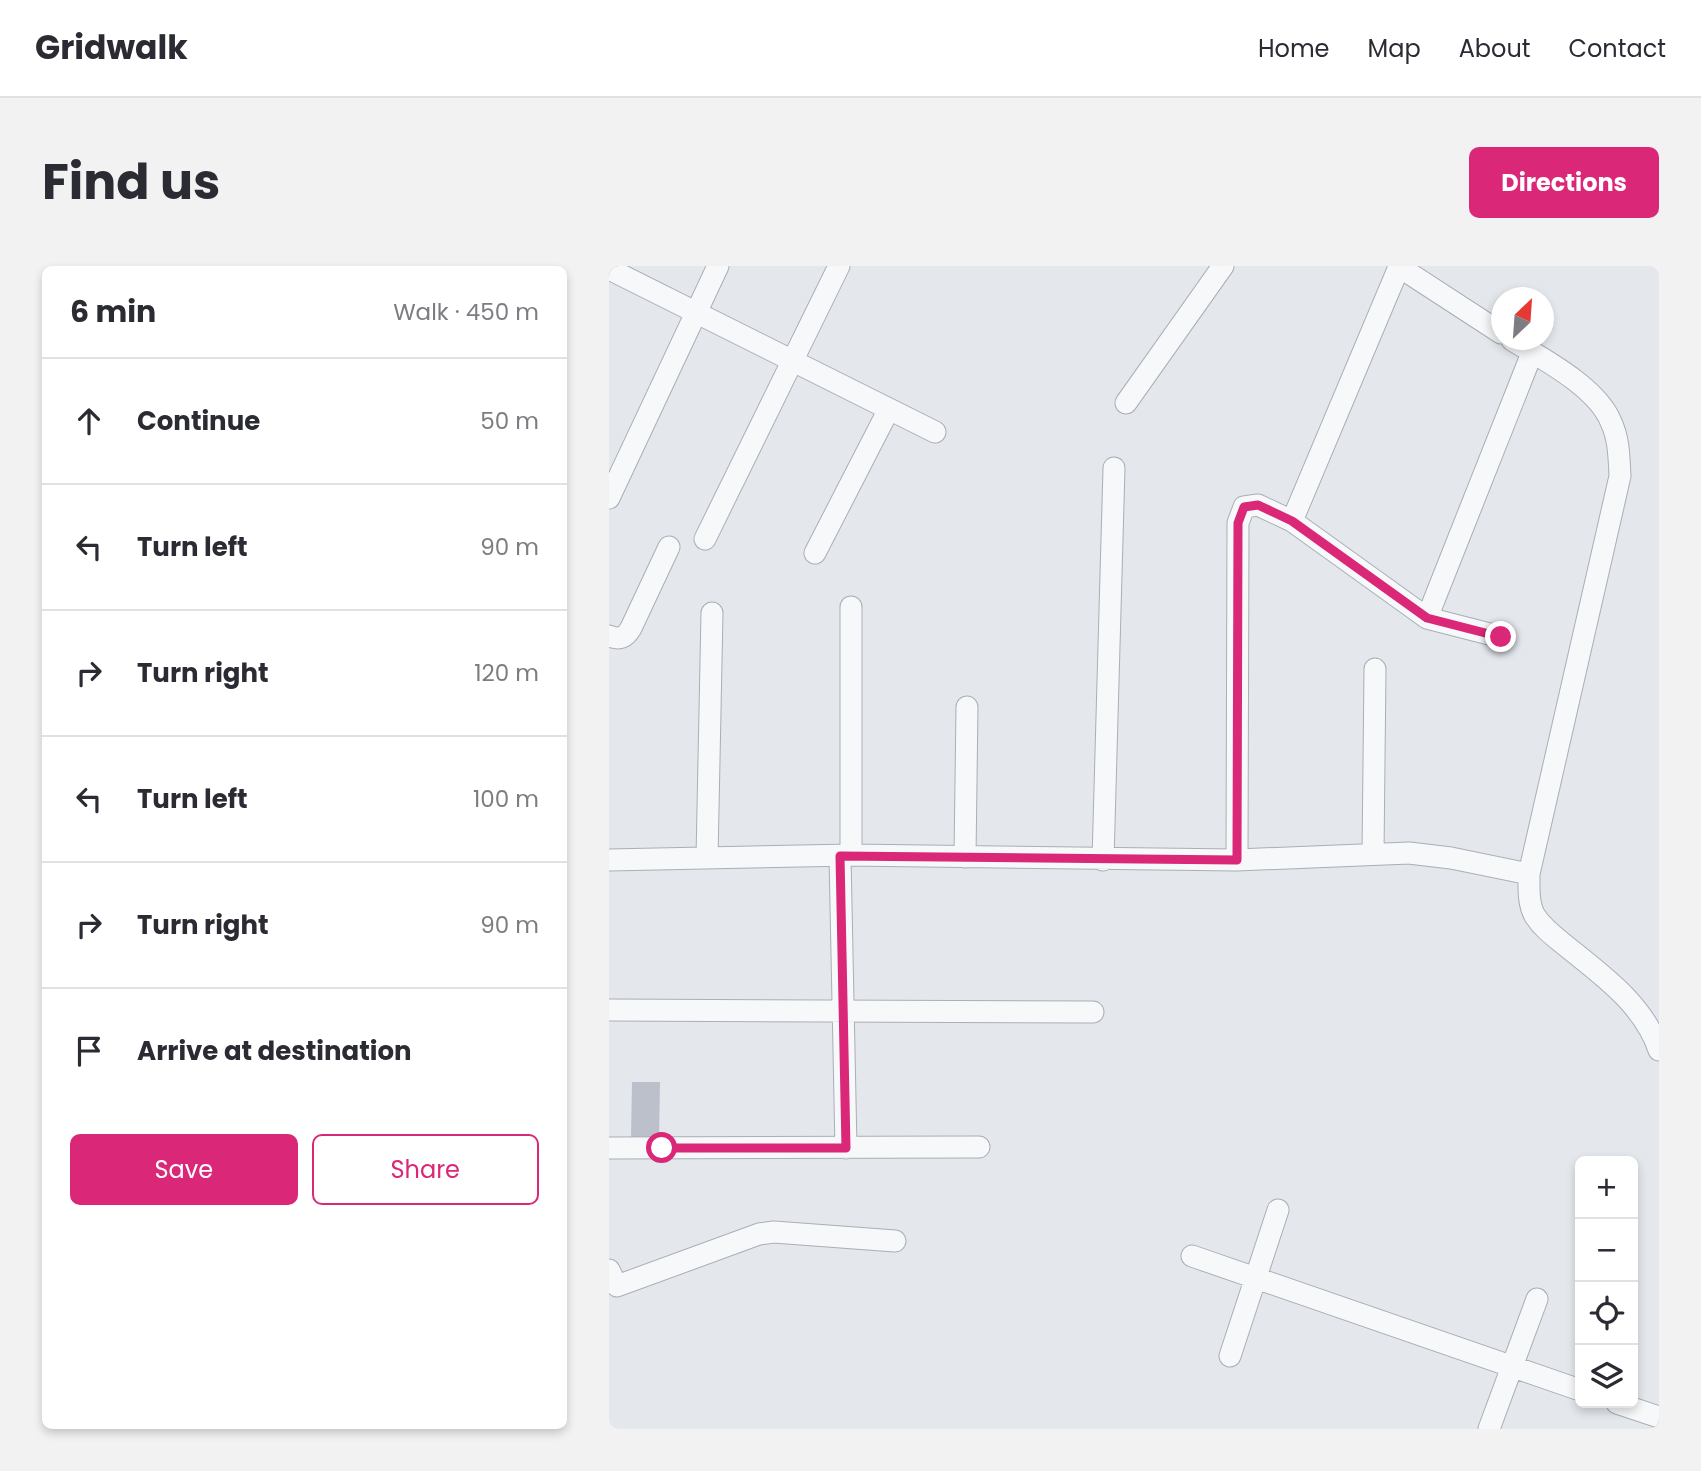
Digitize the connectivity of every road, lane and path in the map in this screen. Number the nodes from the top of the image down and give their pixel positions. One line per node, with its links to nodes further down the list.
1 (718, 266): 6 (street)
2 (839, 266): 10 (street)
3 (1223, 266): 11 (street)
4 (1398, 266): 7 (street); 16 (street)
5 (609, 269): 6 (street)
6 (697, 313): 10 (street); 15 (street)
7 (1491, 326)
8 (1527, 350): 9 (street)
9 (1532, 353): 22 (street); 34 (street)
10 (794, 361): 12 (street); 17 (street)
11 (1126, 403)
12 (889, 409): 13 (street); 19 (street)
13 (935, 432)
14 (1114, 468): 32 (street)
15 (609, 498)
16 (1292, 521): 22 (street); 33 (street)
17 (705, 539)
18 (669, 547): 23 (street)
19 (815, 553)
20 (851, 607): 28 (street)
21 (712, 613): 30 (street)
22 (1427, 618): 24 (street)
23 (609, 636)
24 (1501, 637)
25 (1375, 668): 27 (street)
26 (967, 707): 29 (street)
27 (1373, 854): 33 (street); 34 (street)
28 (845, 856): 29 (street); 30 (street); 35 (street)
29 (965, 857): 32 (street)
30 (707, 858): 31 (street)
31 (609, 860)
32 (1103, 860): 33 (street)
33 (1237, 860)
34 (1529, 874): 38 (street)
35 (845, 1009): 36 (street); 37 (street); 42 (street)
36 (609, 1010)
37 (1093, 1012)
38 (1650, 1013): 39 (street)
39 (1659, 1050)
40 (979, 1147): 42 (street)
41 (609, 1148): 42 (street)
42 (846, 1148)
43 (1278, 1210): 46 (street)
44 (895, 1241): 47 (street)
45 (1192, 1256): 46 (street)
46 (1256, 1278): 49 (street); 50 (street)
47 (612, 1287)
48 (1537, 1299): 50 (street)
49 (1230, 1356)
50 (1511, 1366): 51 (street); 54 (street)
51 (1575, 1388)
52 (1630, 1408): 53 (street)
53 (1656, 1418)
54 (1489, 1429)

